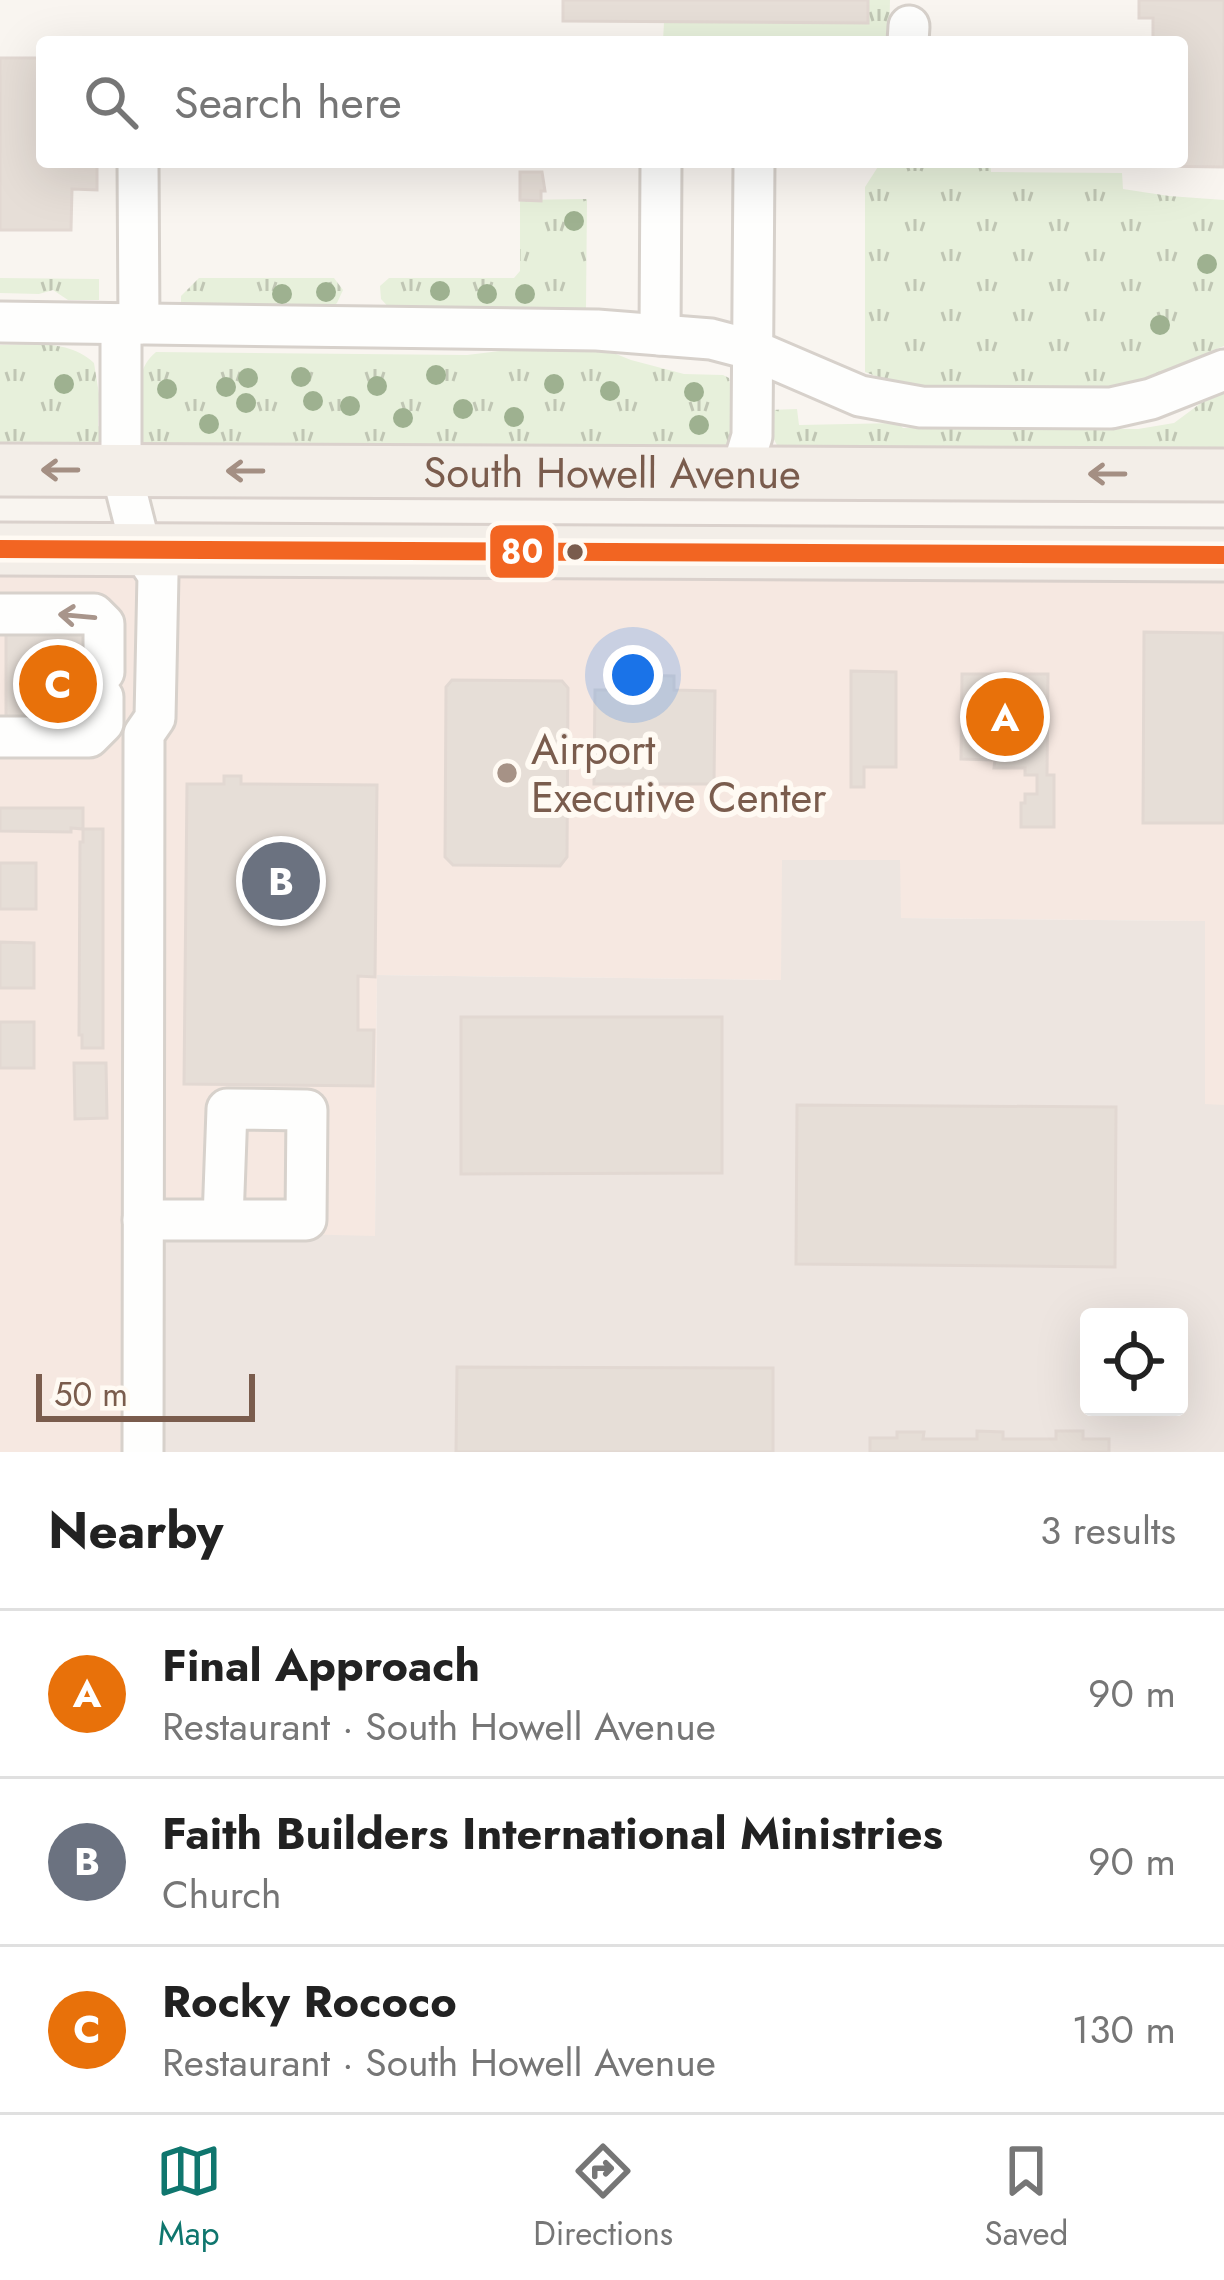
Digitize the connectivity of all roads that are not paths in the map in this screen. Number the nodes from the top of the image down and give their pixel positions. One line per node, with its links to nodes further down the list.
1 (138, 168): 5 (lane)
2 (661, 168): 6 (lane)
3 (754, 168): 7 (lane)
4 (0, 322): 5 (lane)
5 (130, 324): 6 (lane); 10 (lane)
6 (660, 335): 7 (lane)
7 (753, 350): 8 (lane); 11 (lane)
8 (1224, 370)
9 (0, 470): 10 (main road, South Howell Avenue, one-way to 9)
10 (121, 470): 11 (main road, South Howell Avenue, one-way to 10); 14 (lane)
11 (741, 472): 12 (main road, South Howell Avenue, one-way to 11)
12 (1224, 476)
13 (0, 549): 14 (main road, South Howell Avenue)
14 (141, 549): 15 (main road, South Howell Avenue); 18 (lane)
15 (1224, 555)
16 (0, 614): 17 (lane, one-way to 16)
17 (0, 737)
18 (142, 1220): 19 (lane); 20 (lane)
19 (223, 1220)
20 (143, 1452)

